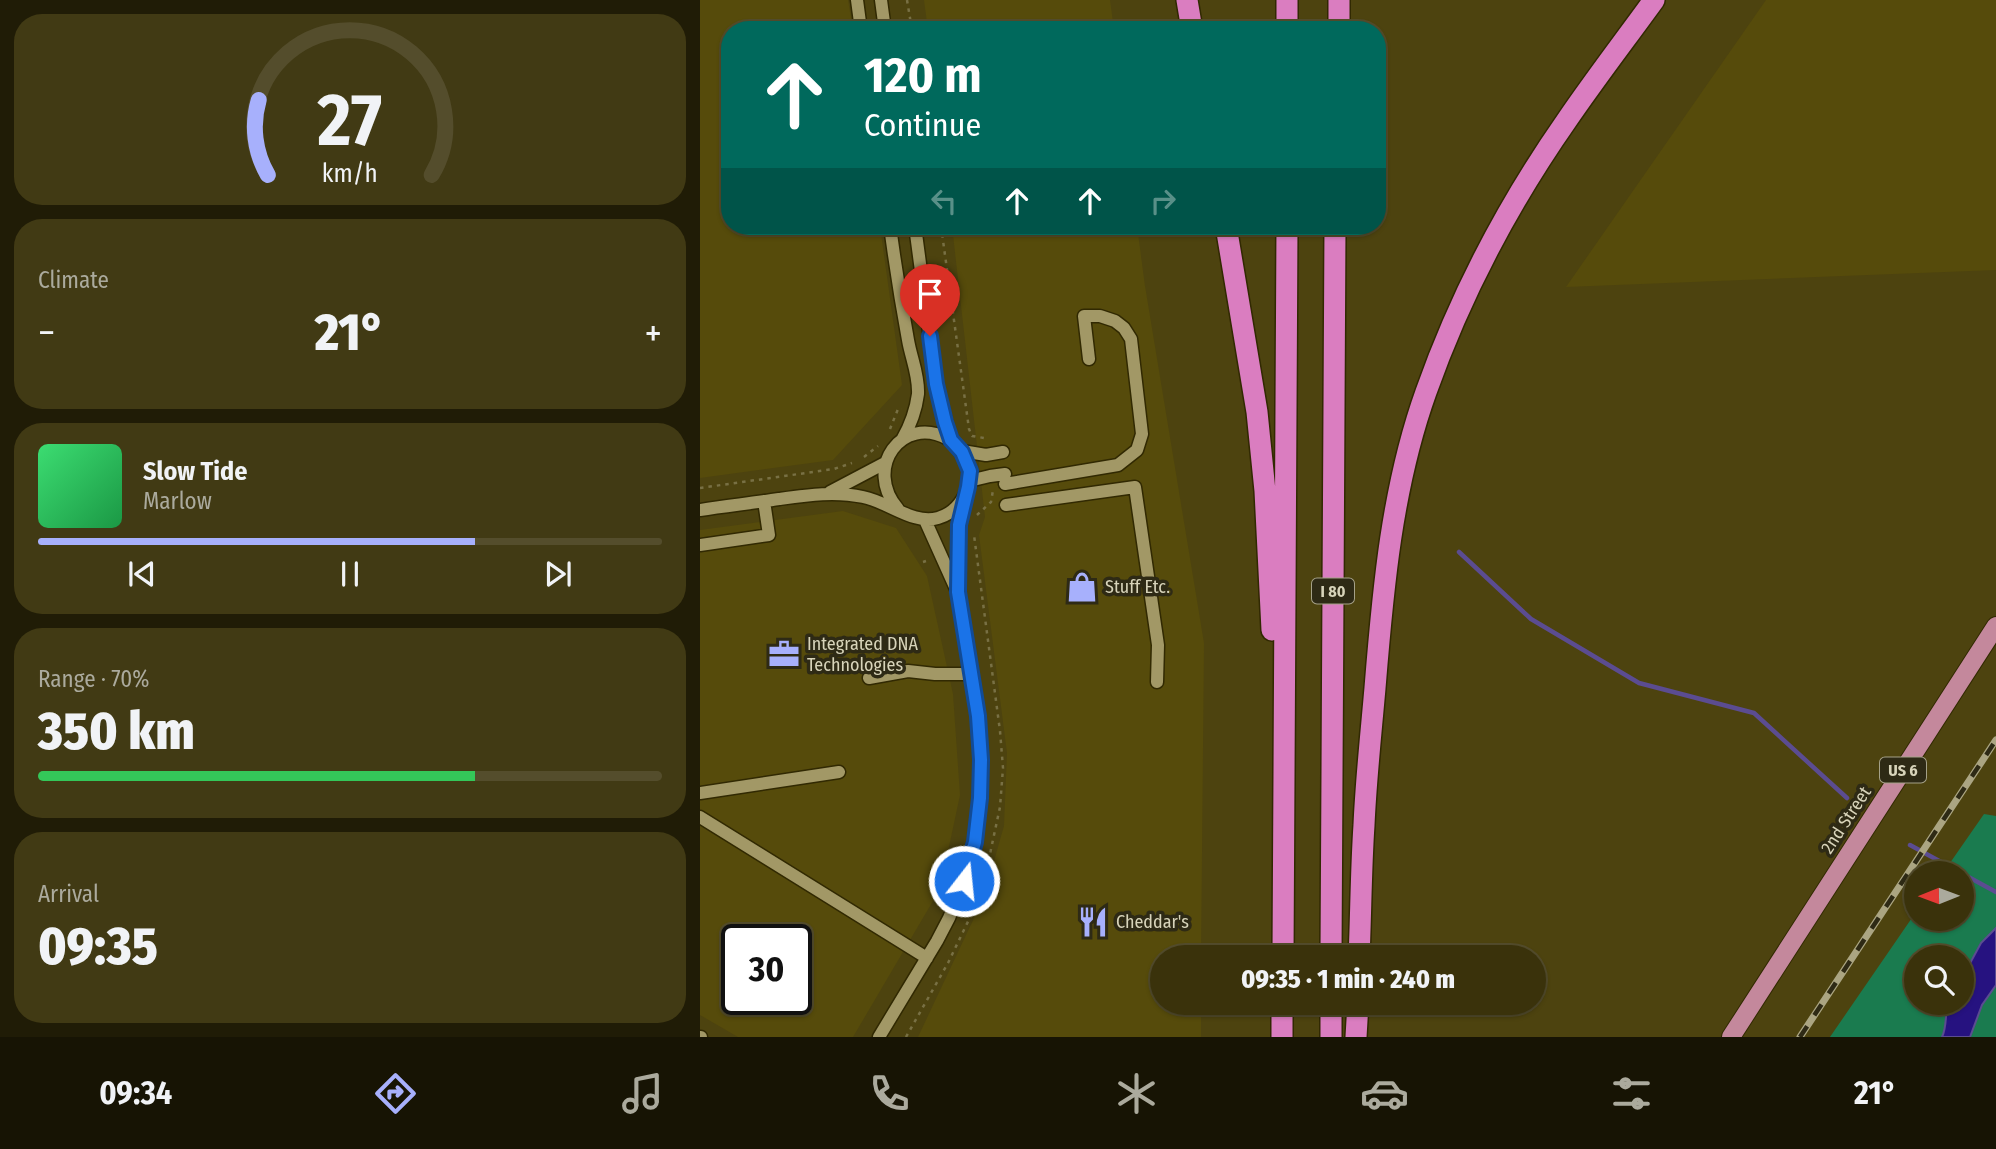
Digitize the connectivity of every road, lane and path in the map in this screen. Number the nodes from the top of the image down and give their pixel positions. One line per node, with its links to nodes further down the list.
1 (857, 0): 8 (street)
2 (881, 0): 9 (street)
3 (907, 0): 10 (path)
4 (1187, 0): 11 (highway)
5 (1287, 0): 12 (highway)
6 (1339, 0): 13 (highway)
7 (1654, 0): 53 (highway)
8 (860, 21)
9 (884, 21)
10 (910, 21)
11 (1190, 21)
12 (1287, 21)
13 (1339, 21)
14 (890, 235): 25 (street)
15 (916, 235): 24 (street)
16 (942, 235): 26 (path)
17 (1228, 235): 49 (highway)
18 (1287, 235): 49 (highway)
19 (1335, 235): 52 (highway, I 80)
20 (1089, 359): 30 (street)
21 (908, 408): 22 (path)
22 (890, 430)
23 (884, 439): 32 (path)
24 (951, 440): 25 (street); 27 (street)
25 (901, 441): 29 (street)
26 (985, 446)
27 (962, 452): 28 (street); 31 (street)
28 (1003, 453)
29 (885, 463): 33 (street); 36 (street)
30 (1000, 481): 31 (street); 38 (path)
31 (969, 484): 39 (street); 42 (street)
32 (700, 488)
33 (830, 492): 34 (street); 36 (street)
34 (764, 501): 37 (street); 41 (street)
35 (1006, 505): 46 (street)
36 (898, 509): 39 (street)
37 (700, 510)
38 (975, 519)
39 (925, 520): 42 (street)
40 (973, 528): 59 (path)
41 (700, 545)
42 (958, 592): 44 (street)
43 (1996, 626): 63 (main road, 2nd Street / US 6)
44 (971, 674): 45 (street); 54 (street)
45 (869, 678)
46 (1157, 682)
47 (839, 772): 48 (street)
48 (700, 793)
49 (1284, 806): 51 (highway)
50 (700, 817): 54 (street)
51 (1283, 945)
52 (1331, 945)
53 (1359, 945)
54 (927, 958): 58 (street)
55 (1282, 1015): 60 (highway)
56 (1331, 1015): 61 (highway)
57 (1357, 1015): 62 (highway)
58 (879, 1037)
59 (906, 1037)
60 (1282, 1037)
61 (1331, 1037)
62 (1356, 1037)
63 (1731, 1037)

